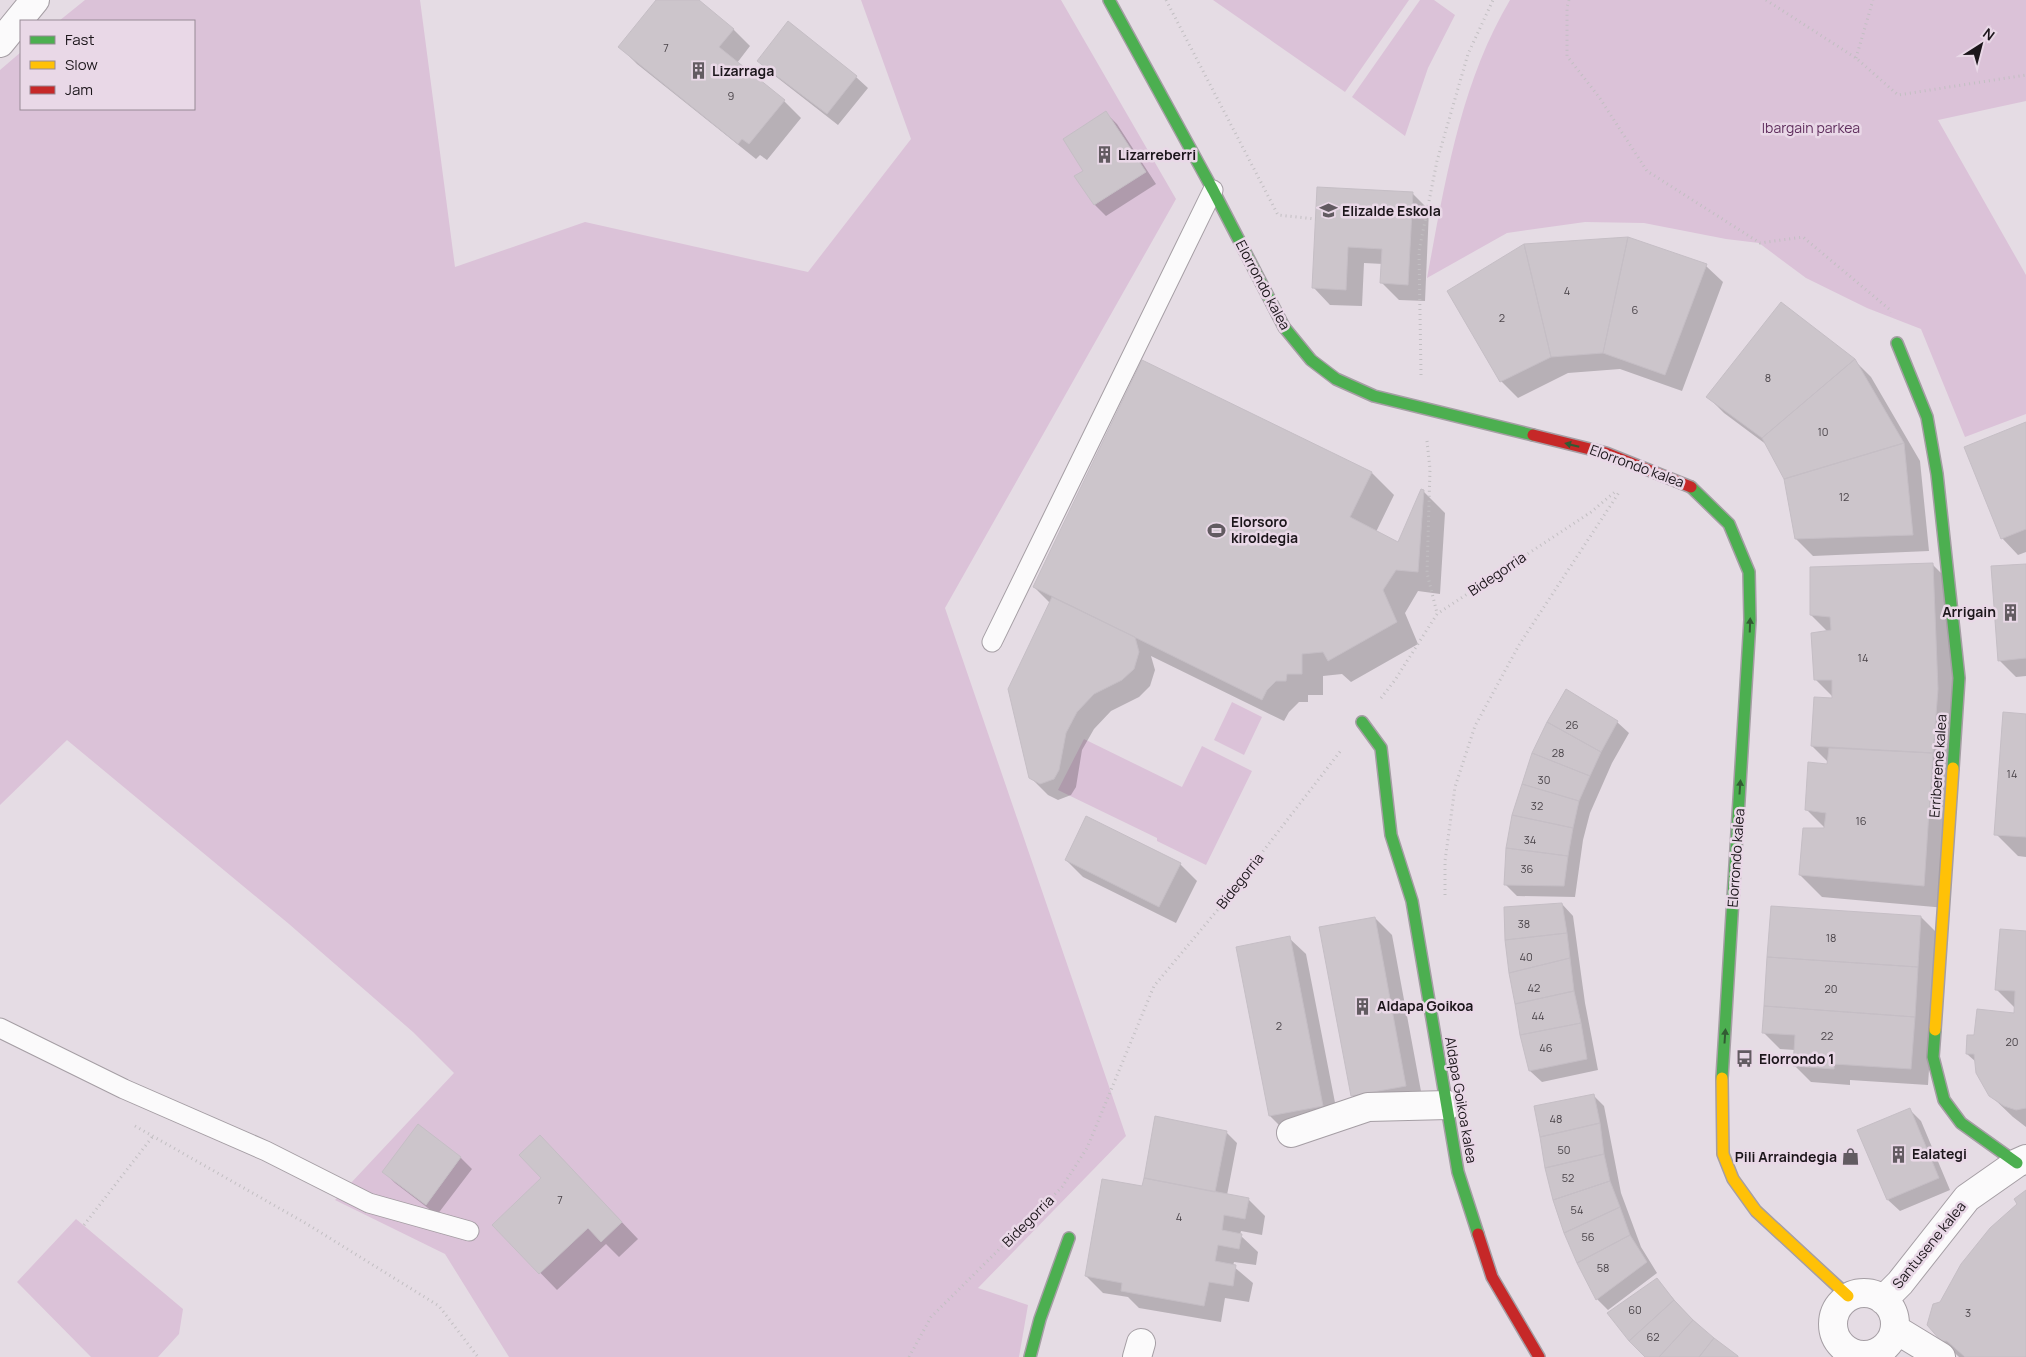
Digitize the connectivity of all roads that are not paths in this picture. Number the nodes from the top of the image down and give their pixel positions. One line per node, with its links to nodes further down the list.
1 (35, 0): 3 (street)
2 (1109, 0): 4 (street, Elorrondo kalea)
3 (0, 43)
4 (1213, 190): 6 (lane); 14 (street, Elorrondo kalea, one-way to 4)
5 (1897, 343): 11 (street, Erriberene kalea)
6 (992, 642)
7 (1362, 722): 9 (street, Aldapa Goikoa kalea)
8 (0, 1028): 12 (lane)
9 (1448, 1105): 10 (street); 19 (street, Aldapa Goikoa kalea)
10 (1291, 1133)
11 (2021, 1161): 15 (street, Santusene kalea)
12 (469, 1231)
13 (1069, 1238): 18 (street)
14 (1848, 1296): 15 (street); 17 (street)
15 (1883, 1300): 16 (street)
16 (1895, 1329): 17 (street); 20 (street)
17 (1872, 1356)
18 (1030, 1357)
19 (1538, 1357)
20 (1941, 1357)

